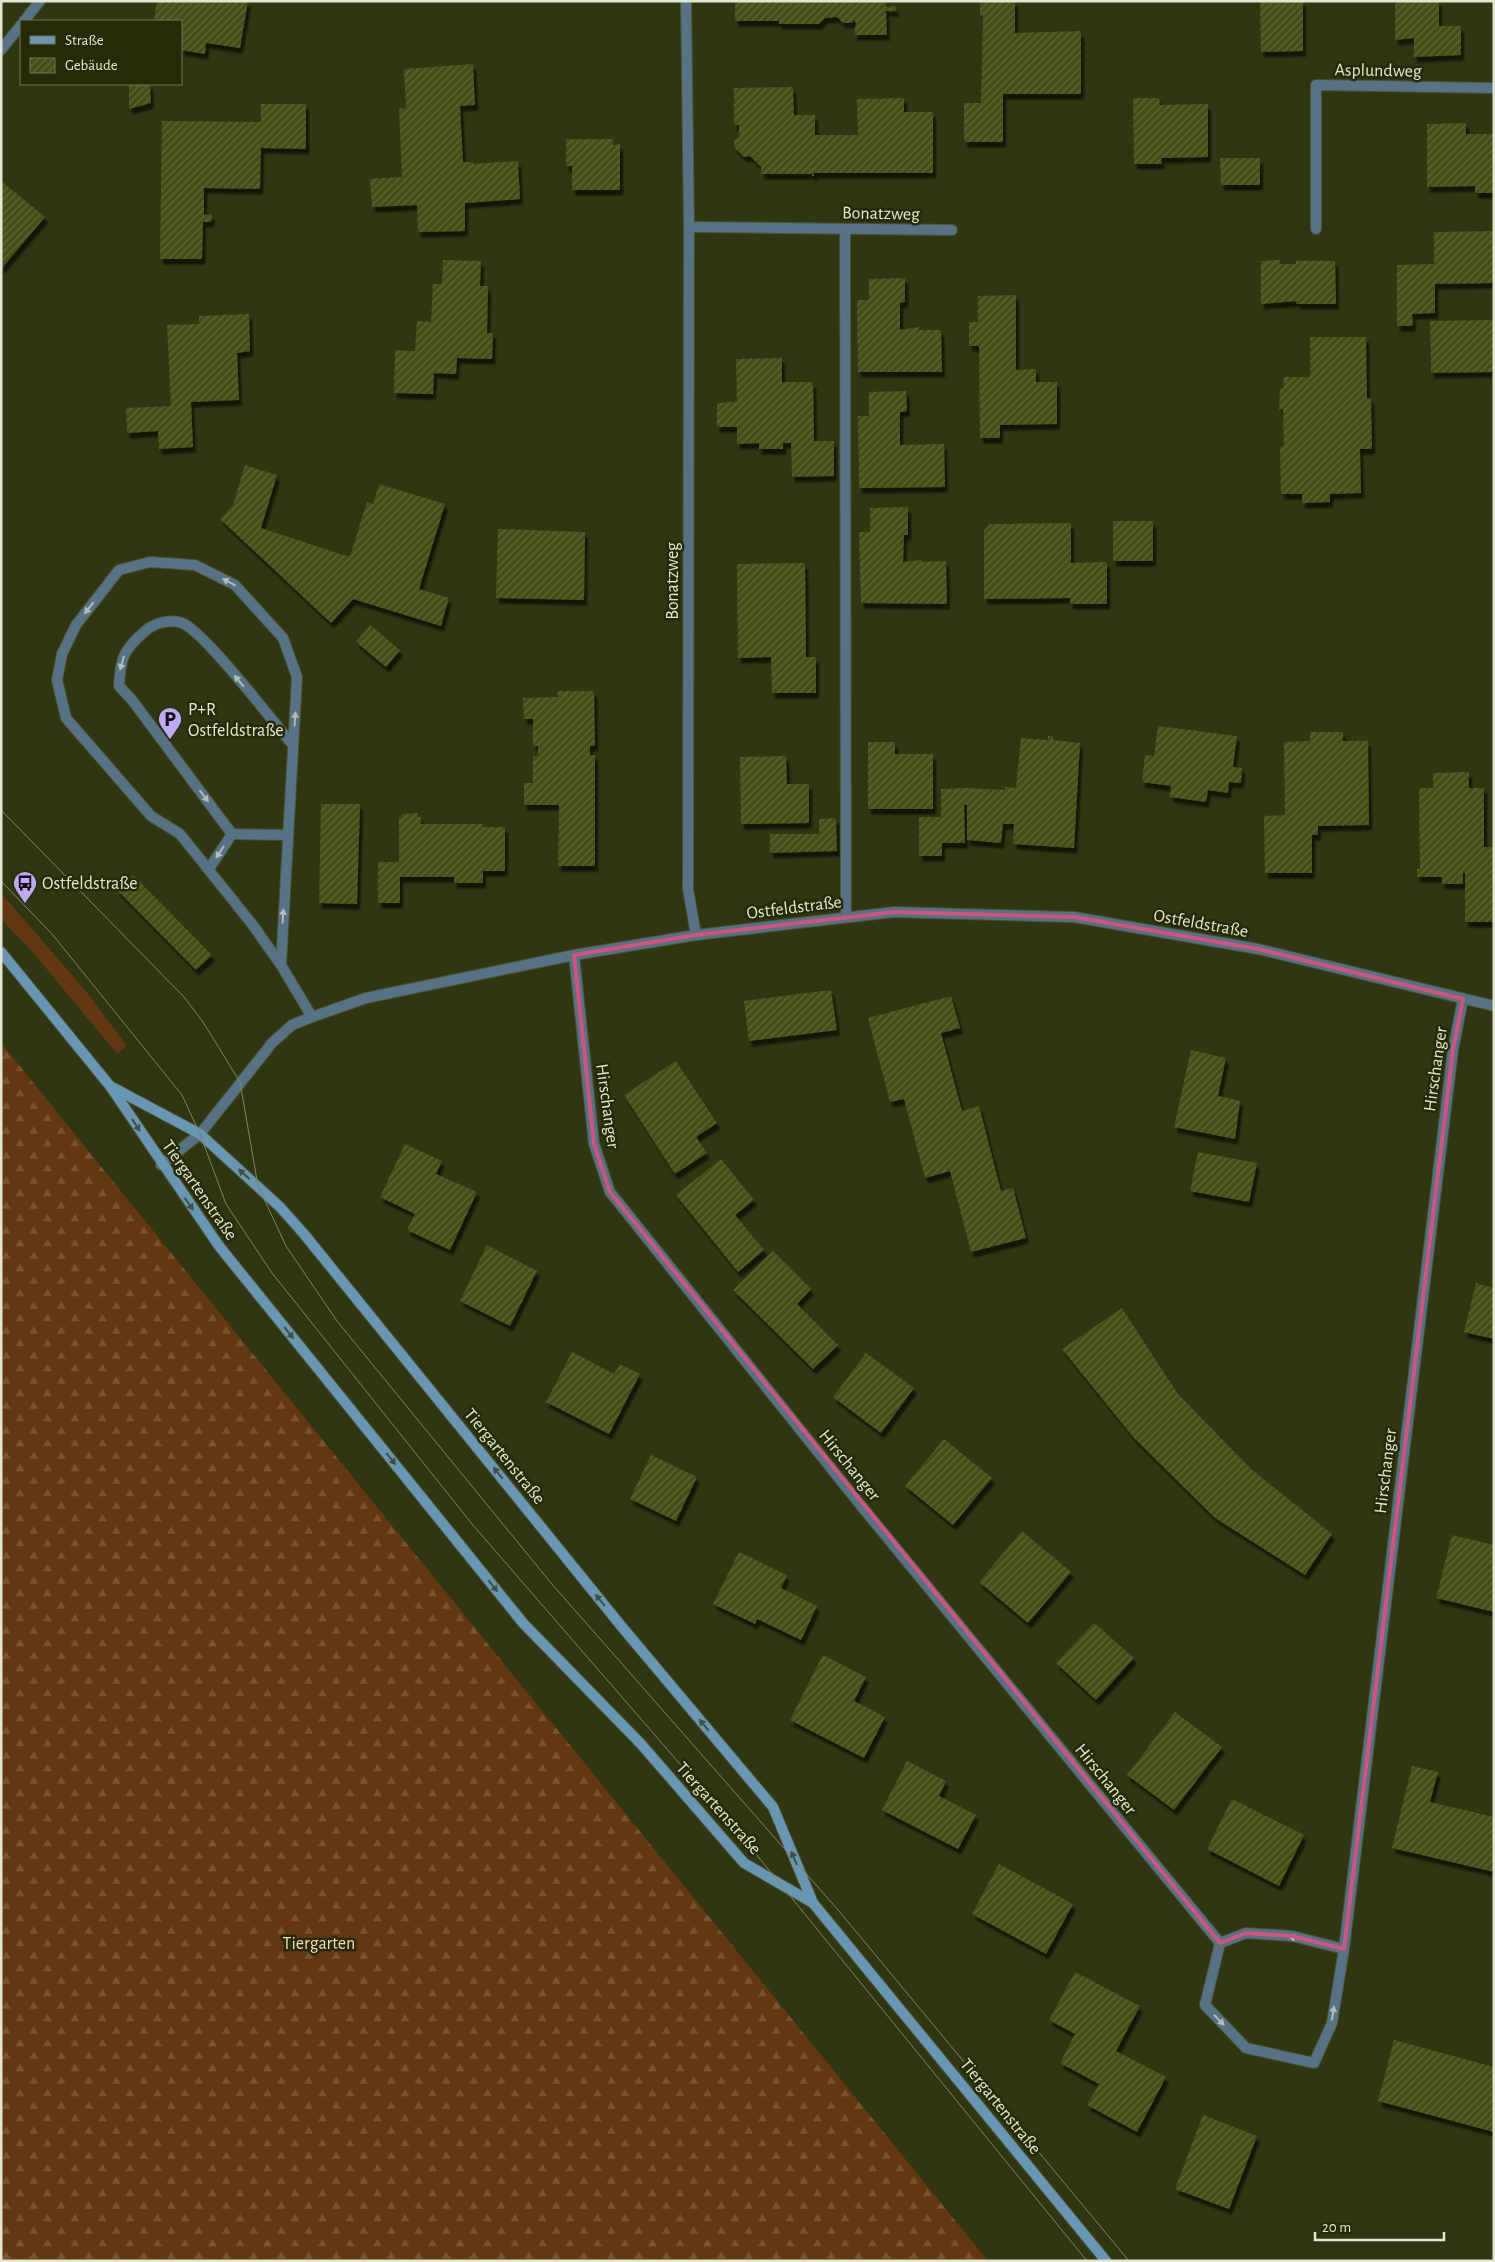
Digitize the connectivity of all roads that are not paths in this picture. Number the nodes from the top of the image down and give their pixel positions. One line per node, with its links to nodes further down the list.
1 (40, 1): 3 (street)
2 (686, 1): 7 (street, Bonatzweg)
3 (25, 20)
4 (20, 26): 5 (street)
5 (1, 50)
6 (1494, 88): 9 (street, Asplundweg)
7 (688, 227): 8 (street, Bonatzweg); 16 (street, Bonatzweg)
8 (845, 229): 10 (street, Bonatzweg); 15 (street)
9 (1316, 229)
10 (952, 230)
11 (293, 746): 12 (street, one-way to 12); 13 (street); 14 (street, one-way to 14)
12 (232, 834): 13 (street); 14 (street, one-way to 14)
13 (288, 835): 19 (street, one-way to 13)
14 (209, 869): 19 (street)
15 (846, 917): 16 (street, Ostfeldstraße); 20 (street, Ostfeldstraße)
16 (696, 935): 18 (street, Ostfeldstraße)
17 (1, 952): 23 (main road, Tiergartenstraße)
18 (574, 955): 22 (street, Ostfeldstraße); 27 (street, Hirschanger)
19 (281, 965): 22 (street)
20 (1463, 998): 21 (street, Ostfeldstraße); 28 (street, Hirschanger)
21 (1494, 1006)
22 (312, 1017): 24 (street, Ostfeldstraße)
23 (110, 1086): 24 (main road, Tiergartenstraße); 25 (main road, Tiergartenstraße, one-way to 25)
24 (200, 1134): 25 (street, Ostfeldstraße); 26 (main road, Tiergartenstraße, one-way to 24)
25 (161, 1165): 26 (main road, Tiergartenstraße, one-way to 26)
26 (813, 1903): 29 (main road, Tiergartenstraße)
27 (1220, 1943): 28 (street, one-way to 27); 28 (street, Hirschanger, one-way to 28)
28 (1344, 1949)
29 (1106, 2261)

